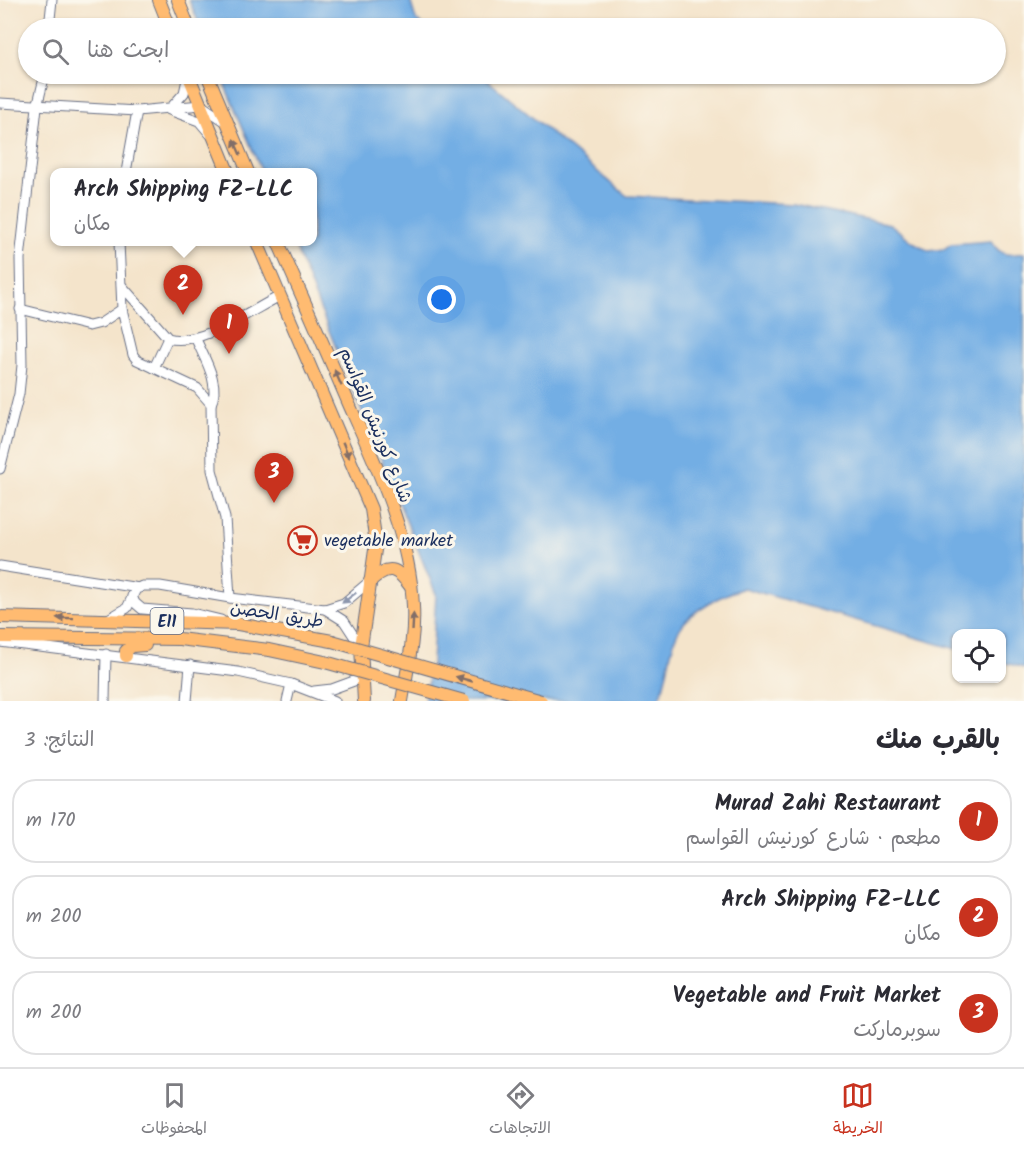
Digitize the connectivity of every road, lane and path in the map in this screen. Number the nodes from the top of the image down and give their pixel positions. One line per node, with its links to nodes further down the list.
1 (52, 0): 4 (street)
2 (159, 0): 5 (main road)
3 (178, 0): 6 (main road)
4 (51, 18)
5 (166, 18)
6 (185, 18)
7 (42, 84): 13 (street)
8 (186, 84): 14 (street)
9 (192, 84): 12 (main road)
10 (211, 84): 16 (main road)
11 (0, 103): 13 (street)
12 (201, 105): 14 (street); 16 (street); 17 (main road)
13 (36, 107): 15 (street); 26 (street)
14 (170, 110): 15 (street); 17 (street)
15 (137, 111): 18 (street)
16 (226, 122): 20 (main road, one-way to 16)
17 (211, 135): 19 (main road)
18 (127, 168)
19 (226, 168)
20 (246, 168)
21 (119, 246): 24 (street)
22 (259, 246): 25 (main road, شارع كورنيش القواسم)
23 (280, 246): 35 (main road, شارع كورنيش القواسم, one-way to 23)
24 (122, 286): 27 (street); 28 (street)
25 (280, 296): 29 (street); 34 (main road, شارع كورنيش القواسم, one-way to 34)
26 (20, 309): 27 (street); 32 (street)
27 (122, 309): 30 (street)
28 (168, 338): 29 (street); 30 (street)
29 (196, 339): 31 (street)
30 (154, 368): 31 (street)
31 (211, 404): 37 (street)
32 (0, 469)
33 (0, 566): 36 (street)
34 (370, 581): 35 (main road); 38 (street, one-way to 38); 44 (main road, شارع كورنيش القواسم)
35 (411, 588): 57 (main road, شارع كورنيش القواسم, one-way to 35)
36 (135, 592): 37 (street); 40 (street); 41 (street)
37 (230, 598): 38 (street)
38 (325, 609): 44 (street)
39 (0, 617): 40 (main road, طريق الحصن / E11, one-way to 39)
40 (107, 619): 41 (main road, طريق الحصن / E11)
41 (238, 624): 59 (main road, طريق الحصن / E11, one-way to 41, bridge)
42 (0, 637): 47 (main road, طريق الحصن / E11)
43 (0, 642): 45 (street)
44 (361, 647): 49 (main road, شارع كورنيش القواسم)
45 (106, 654): 46 (street); 52 (street)
46 (126, 656): 47 (main road); 48 (street)
47 (325, 662): 58 (main road, طريق الحصن / E11, bridge)
48 (190, 665): 50 (street); 53 (street)
49 (362, 678): 51 (street); 56 (main road, شارع كورنيش القواسم)
50 (291, 684): 51 (street); 54 (street)
51 (314, 691): 55 (street)
52 (105, 701)
53 (187, 701)
54 (287, 701)
55 (336, 701)
56 (364, 701)
57 (402, 701)
58 (464, 701)
59 (541, 701)

